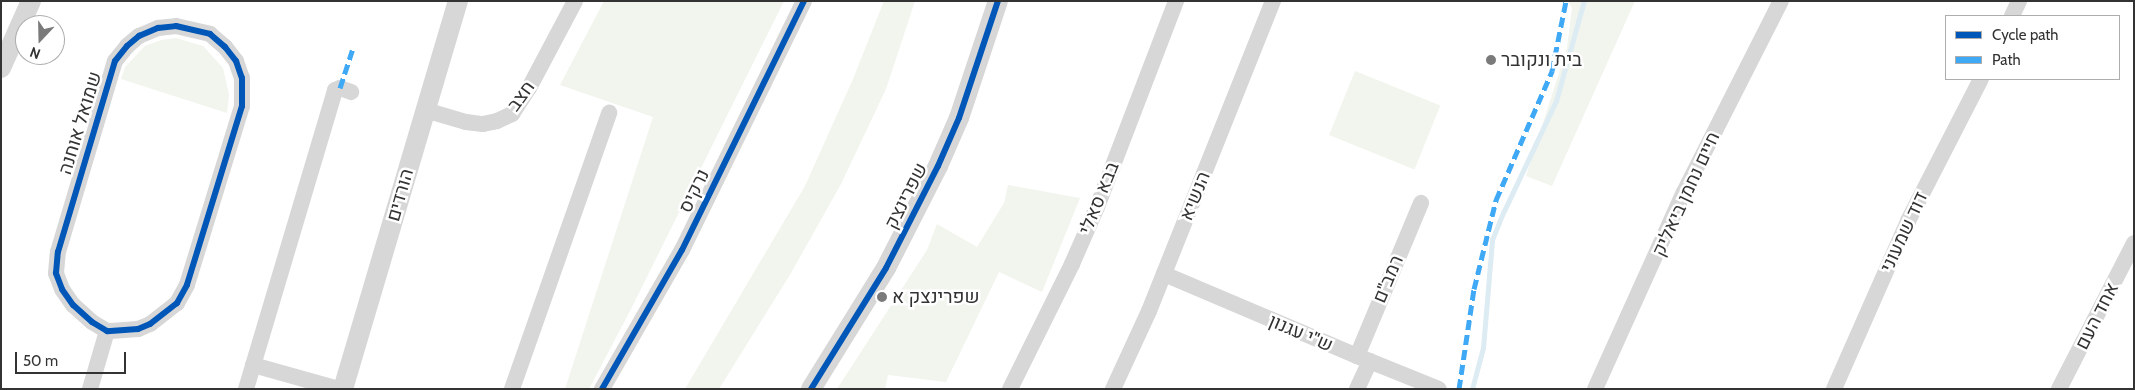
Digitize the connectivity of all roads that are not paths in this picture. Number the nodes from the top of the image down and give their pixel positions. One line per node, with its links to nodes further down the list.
1 (31, 1): 11 (street)
2 (458, 1): 14 (street, הורדים)
3 (575, 1): 14 (street, חצב)
4 (804, 1): 26 (street, נרקיס)
5 (998, 1): 27 (street, שפרינצק)
6 (1176, 1): 28 (street, בבא סאלי)
7 (1273, 1): 18 (street, הנשיא)
8 (1781, 1): 32 (street, חיים נחמן ביאליק)
9 (2020, 1): 10 (street)
10 (2013, 15)
11 (1, 68)
12 (1979, 80): 33 (street, דוד שמעוני)
13 (351, 92): 21 (street)
14 (425, 110): 24 (street, הורדים)
15 (609, 113): 25 (street)
16 (1421, 203): 20 (street, רמב"ם)
17 (2134, 243): 34 (street, אחד העם)
18 (1164, 274): 20 (street, ש"י עגנון); 29 (street, הנשיא)
19 (107, 331): 19 (street, שמואל אוחנה); 22 (street)
20 (1363, 359): 30 (street, רמב"ם); 31 (street, ש"י עגנון)
21 (253, 365): 23 (street); 24 (street)
22 (90, 389)
23 (246, 389)
24 (341, 389)
25 (512, 389)
26 (602, 389)
27 (811, 389)
28 (1010, 389)
29 (1113, 389)
30 (1357, 389)
31 (1439, 389)
32 (1595, 389)
33 (1834, 389)
34 (2059, 389)

